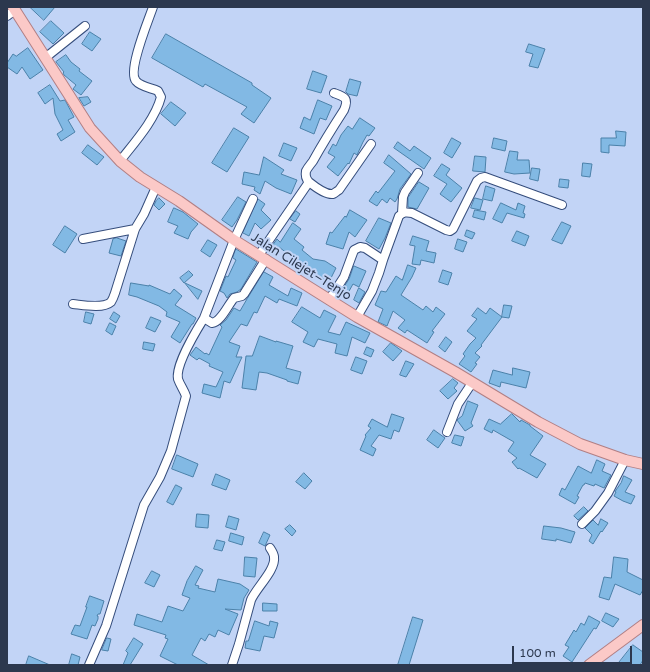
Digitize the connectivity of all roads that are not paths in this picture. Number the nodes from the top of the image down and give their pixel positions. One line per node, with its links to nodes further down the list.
1 (153, 7): 7 (street)
2 (12, 11): 4 (main road, Jalan Cilejet–Tenjo)
3 (85, 26): 4 (street)
4 (45, 58): 7 (main road, Jalan Cilejet–Tenjo)
5 (334, 93): 9 (street)
6 (371, 144): 9 (street)
7 (120, 161): 10 (main road, Jalan Cilejet–Tenjo)
8 (418, 174): 13 (street)
9 (309, 182): 17 (street)
10 (156, 187): 14 (street); 16 (main road, Jalan Cilejet–Tenjo)
11 (253, 199): 16 (street)
12 (562, 205): 13 (street)
13 (402, 213): 18 (street)
14 (135, 229): 15 (street); 20 (street)
15 (83, 239)
16 (234, 240): 17 (main road, Jalan Cilejet–Tenjo); 22 (street)
17 (263, 257): 19 (main road, Jalan Cilejet–Tenjo); 22 (street)
18 (383, 260): 19 (street); 21 (street)
19 (329, 300): 21 (main road, Jalan Cilejet–Tenjo)
20 (73, 304)
21 (357, 317): 23 (main road, Jalan Cilejet–Tenjo)
22 (204, 318): 30 (street)
23 (472, 383): 24 (street); 25 (main road, Jalan Cilejet–Tenjo)
24 (447, 432)
25 (625, 460): 26 (main road, Jalan Cilejet–Tenjo); 27 (street)
26 (643, 464)
27 (582, 524)
28 (270, 548): 31 (street)
29 (643, 625): 32 (main road)
30 (89, 665)
31 (232, 665)
32 (589, 665)

